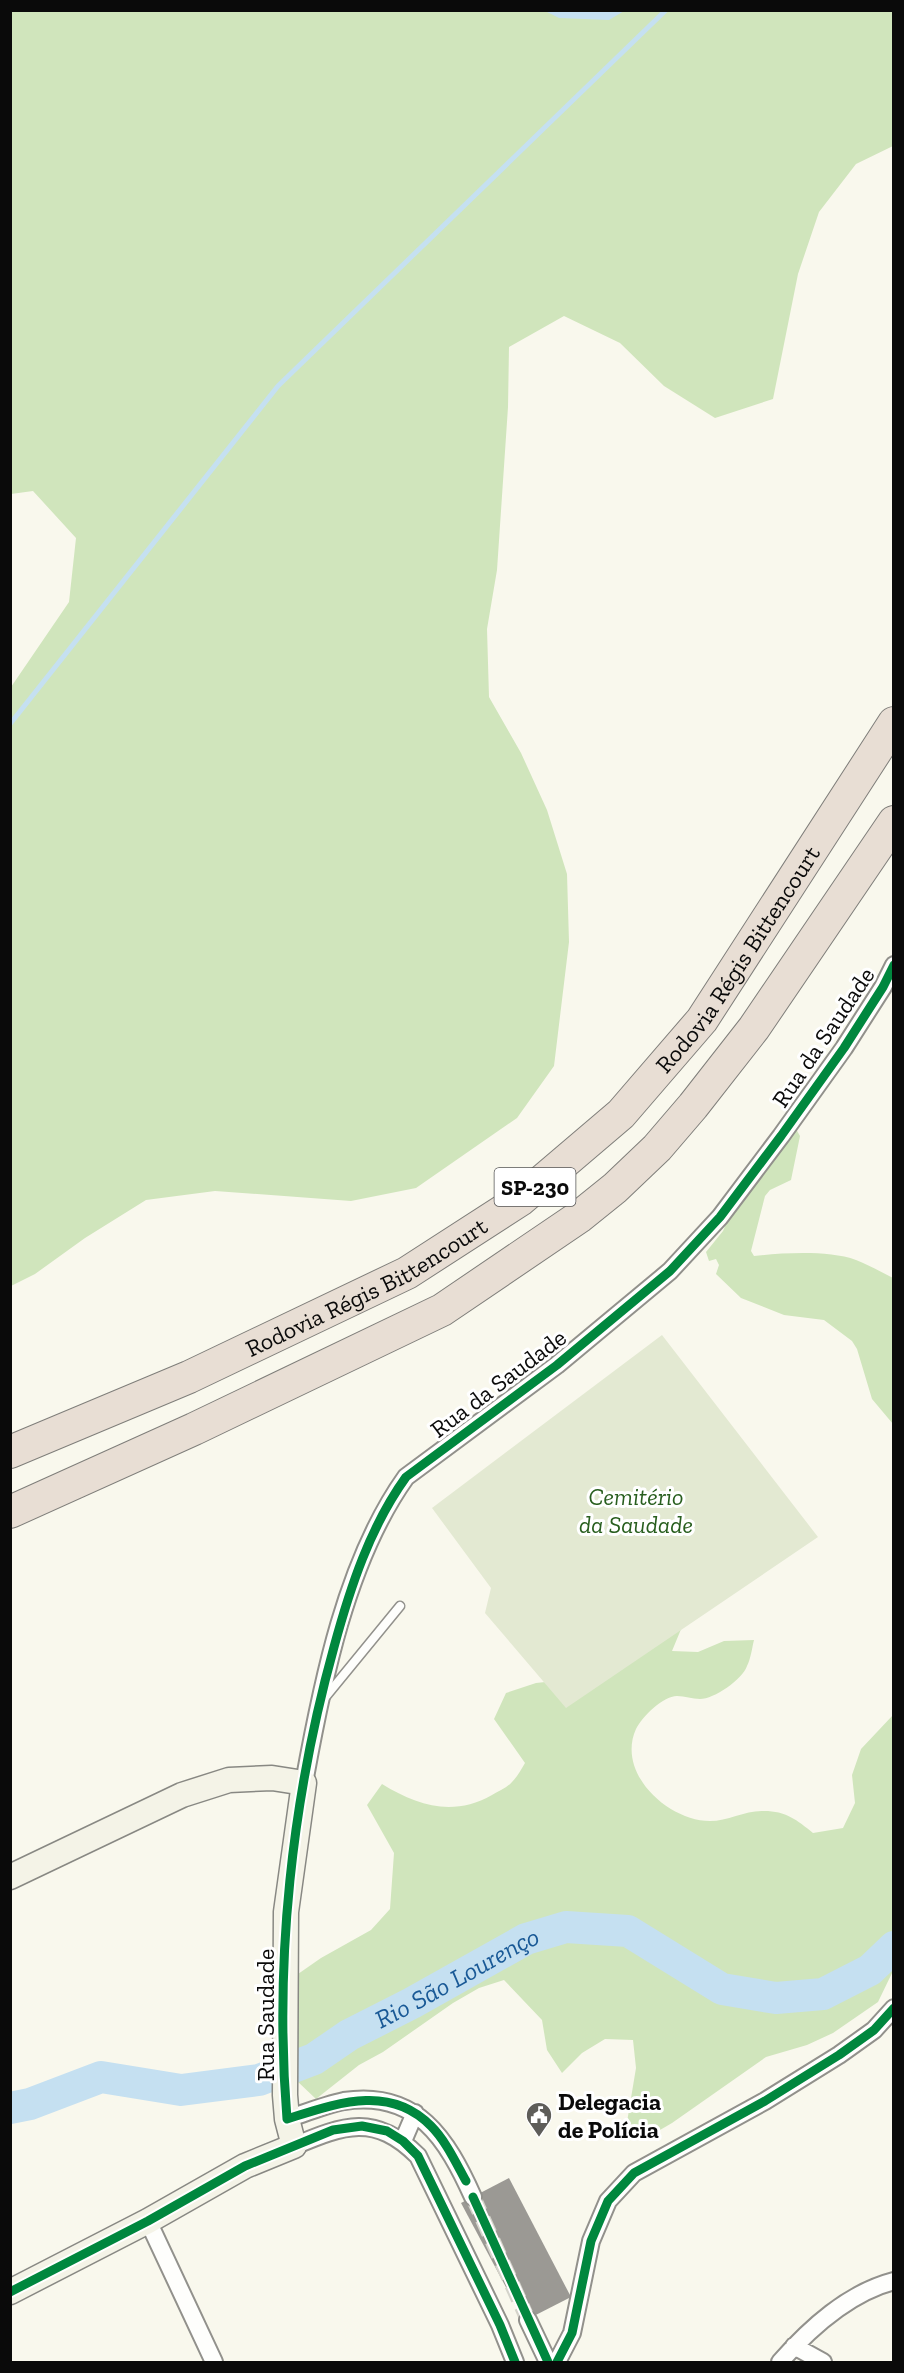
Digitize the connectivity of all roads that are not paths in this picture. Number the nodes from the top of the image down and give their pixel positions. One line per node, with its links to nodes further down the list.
1 (894, 723): 4 (highway, Rodovia Régis Bittencourt / SP-230)
2 (894, 822): 5 (highway, Rodovia Régis Bittencourt / SP-230)
3 (894, 965): 7 (street, Rua da Saudade)
4 (10, 1452)
5 (10, 1512)
6 (400, 1606): 7 (lane)
7 (317, 1708): 8 (street, Rua da Saudade)
8 (304, 1783): 9 (street); 10 (street, Rua da Saudade)
9 (10, 1877)
10 (286, 1912): 12 (street, Rua Saudade)
11 (894, 2008): 26 (street)
12 (286, 2107): 13 (street); 15 (street, Rua Saudade); 16 (street)
13 (415, 2113): 14 (street); 17 (street)
14 (403, 2141): 15 (street); 24 (street)
15 (294, 2146): 16 (street)
16 (245, 2166): 18 (street)
17 (473, 2197)
18 (148, 2221): 20 (street); 23 (street)
19 (894, 2280): 22 (street)
20 (10, 2292)
21 (528, 2320): 25 (street)
22 (794, 2346): 27 (street); 28 (street)
23 (214, 2362)
24 (515, 2362)
25 (548, 2362)
26 (557, 2362)
27 (780, 2362)
28 (823, 2362)

